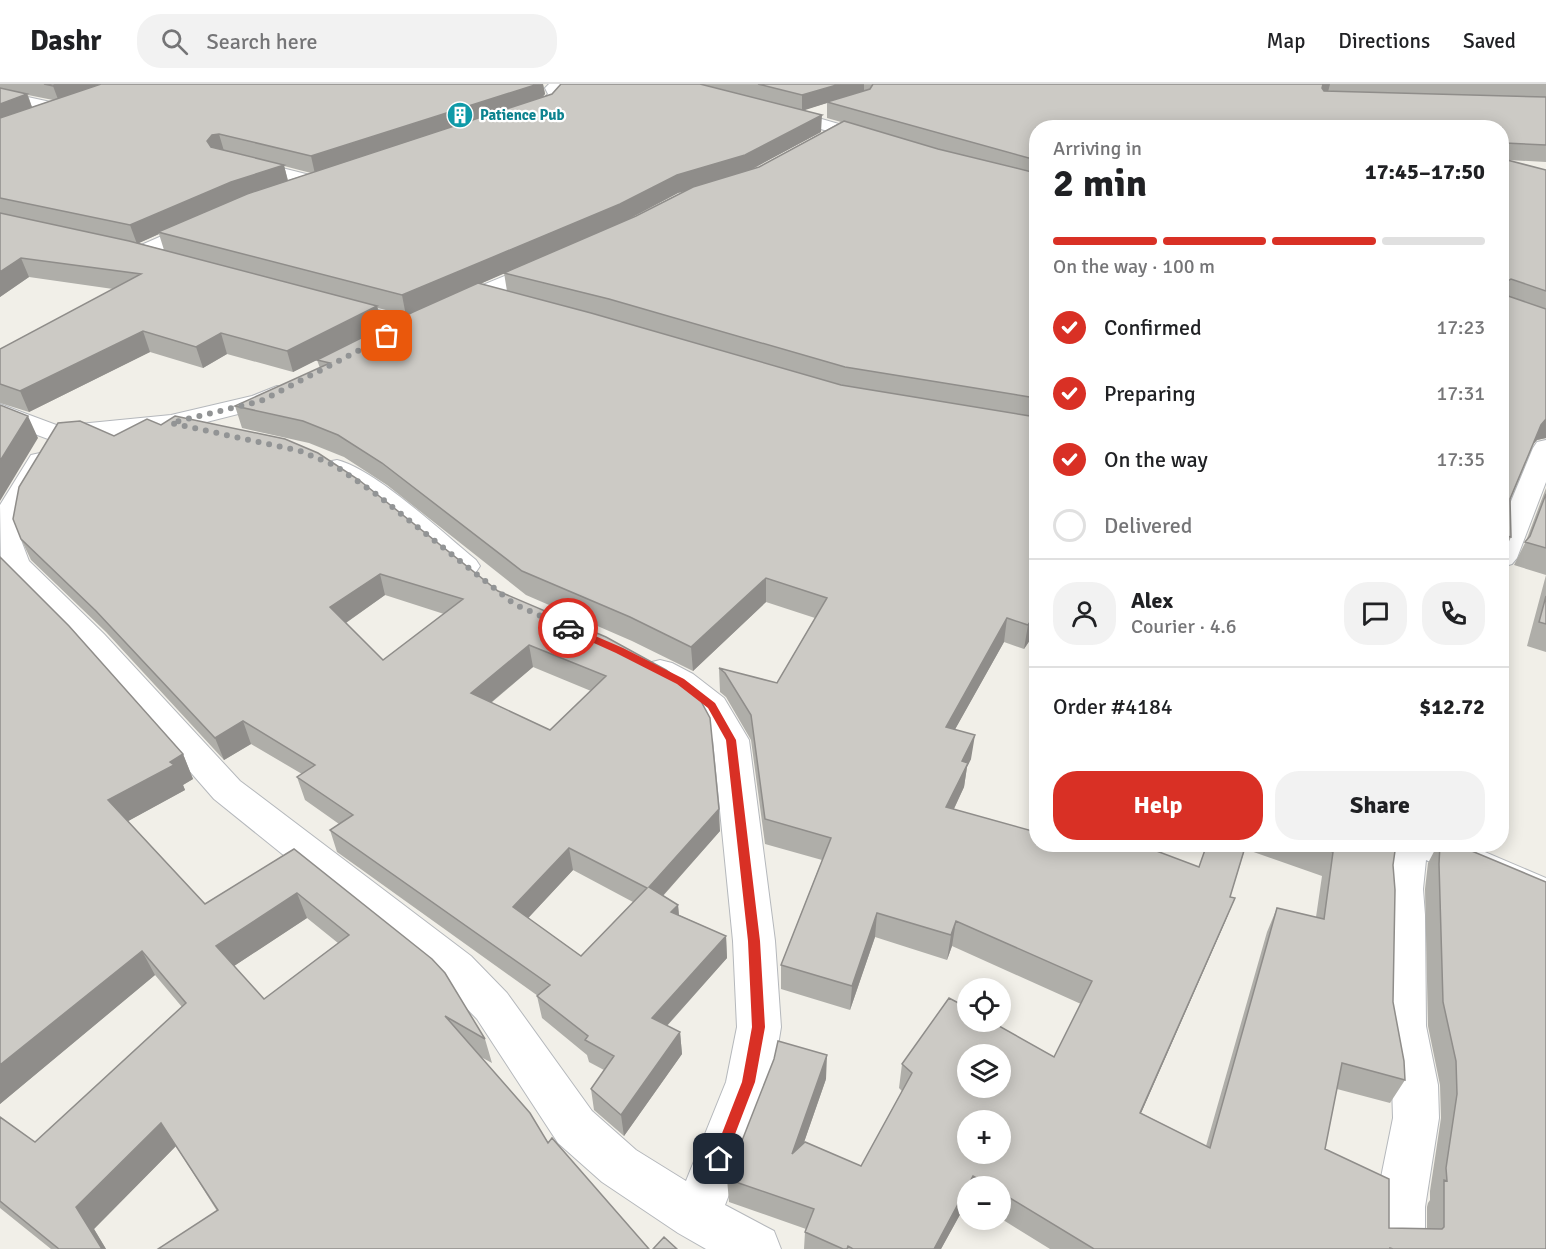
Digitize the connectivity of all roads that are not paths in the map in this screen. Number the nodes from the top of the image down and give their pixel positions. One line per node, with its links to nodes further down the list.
1 (557, 86): 9 (street)
2 (0, 96): 5 (street)
3 (83, 102): 5 (street)
4 (763, 107): 8 (street)
5 (63, 109): 7 (street)
6 (825, 112): 8 (street)
7 (35, 118)
8 (802, 118): 10 (street)
9 (503, 120)
10 (840, 130): 11 (street); 12 (street)
11 (820, 141)
12 (888, 144)
13 (223, 158): 15 (street)
14 (338, 175): 15 (street)
15 (316, 182): 16 (street)
16 (285, 193)
17 (220, 217): 19 (street)
18 (116, 248): 19 (street)
19 (139, 253): 21 (street)
20 (570, 254): 22 (street)
21 (172, 262)
22 (478, 294): 24 (street); 25 (street)
23 (318, 302): 25 (street)
24 (512, 302)
25 (425, 318): 26 (street)
26 (376, 342)
27 (292, 385): 29 (street)
28 (0, 412): 30 (street)
29 (171, 423): 30 (street); 31 (street)
30 (56, 434): 40 (street)
31 (236, 437)
32 (1546, 448): 34 (street)
33 (308, 454): 35 (street)
34 (1509, 540)
35 (486, 583)
36 (640, 661): 40 (street)
37 (1407, 852): 42 (street)
38 (1445, 852): 39 (street)
39 (1546, 895)
40 (696, 1216): 41 (street)
41 (756, 1249)
42 (1400, 1249)

